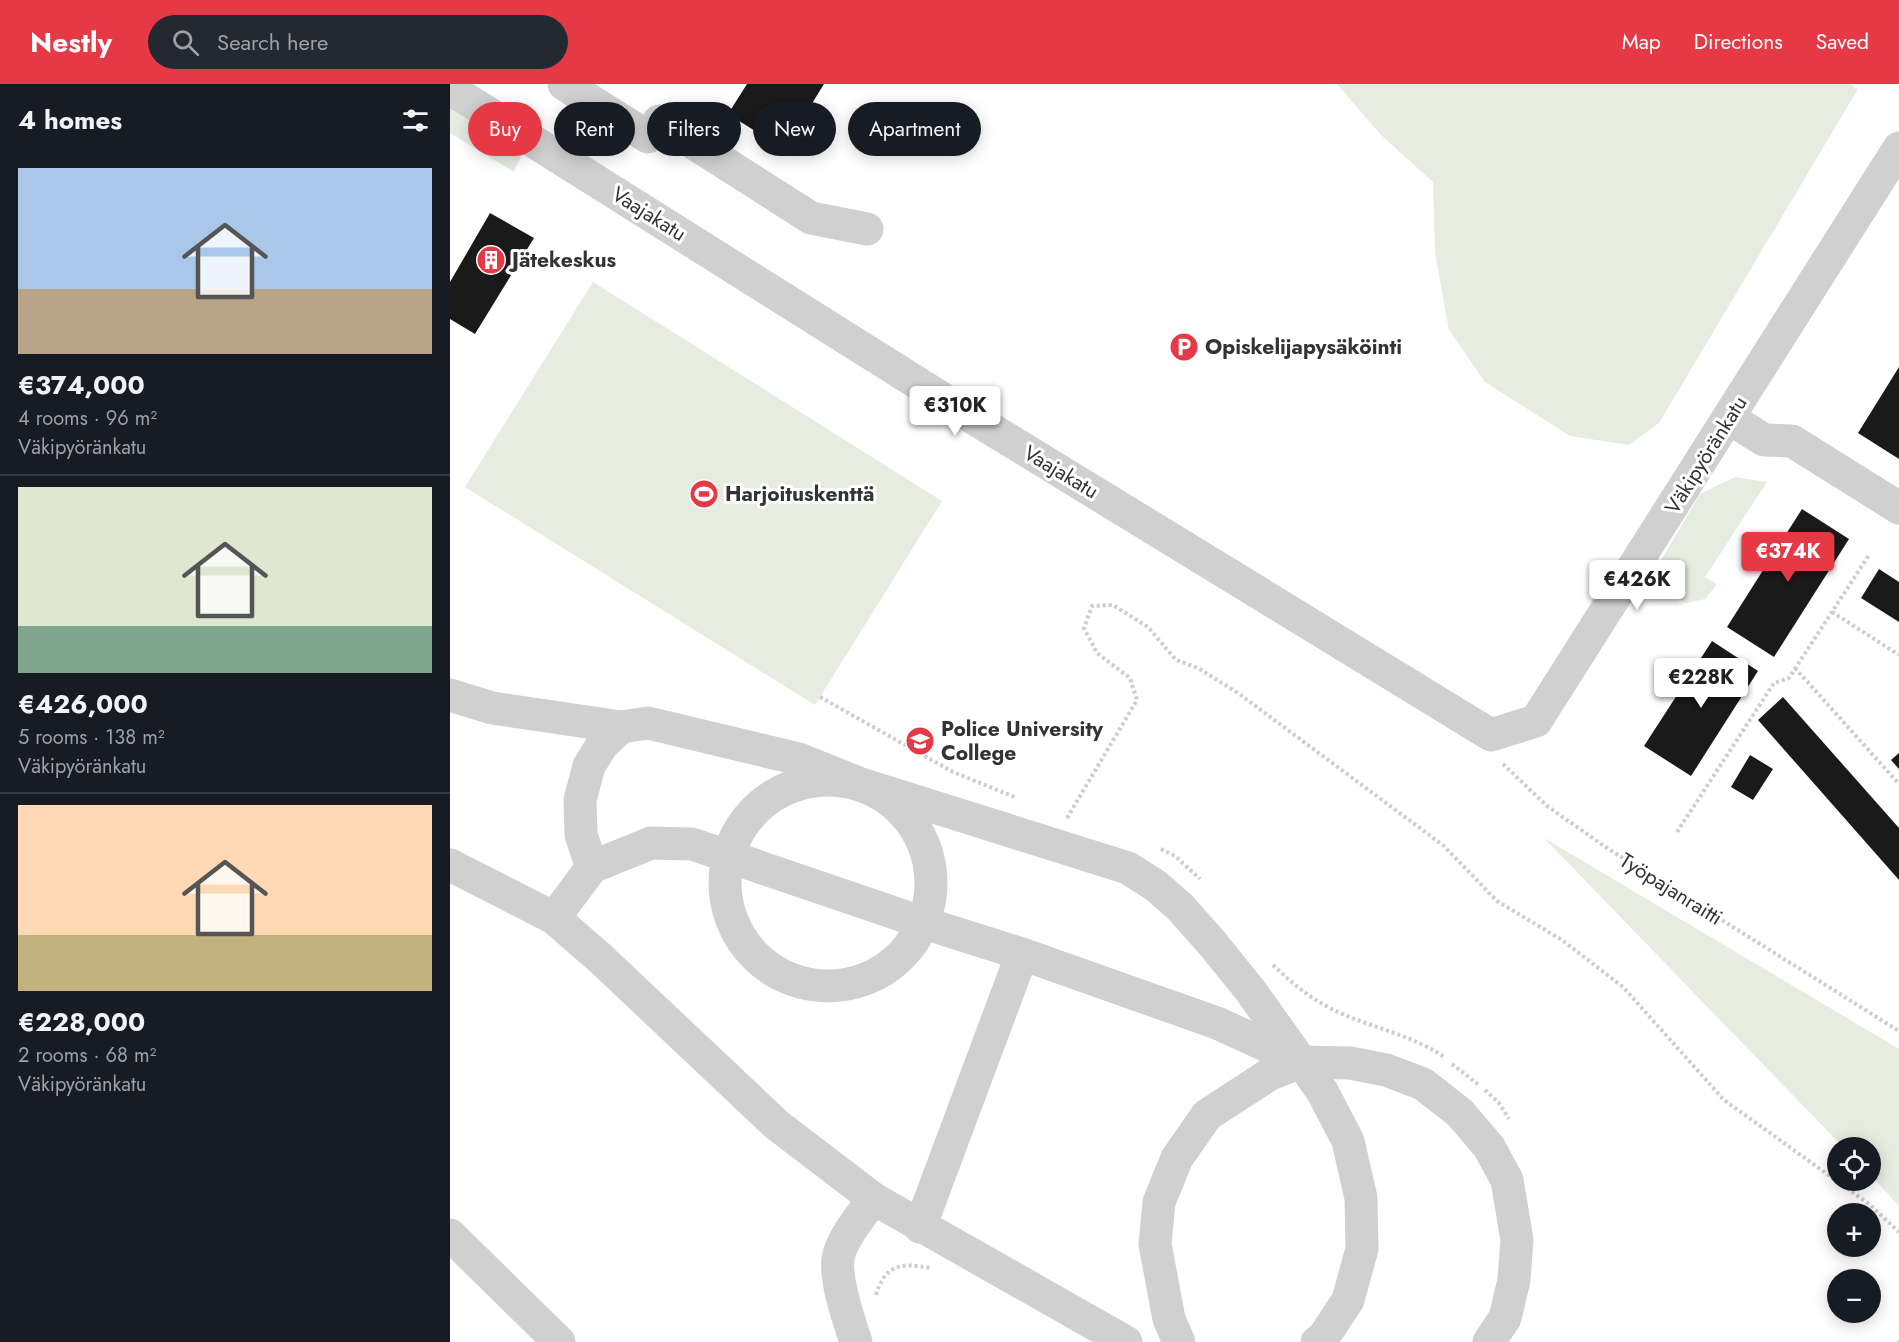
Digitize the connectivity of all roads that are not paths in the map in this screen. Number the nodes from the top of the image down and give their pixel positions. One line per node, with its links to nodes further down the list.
1 (564, 84): 4 (street)
2 (450, 89): 9 (street, Vaajakatu)
3 (1899, 148): 5 (street, Väkipyöränkatu)
4 (867, 229)
5 (1729, 418): 6 (street); 9 (street, Väkipyöränkatu)
6 (1899, 508)
7 (450, 695): 8 (street)
8 (621, 727): 10 (street); 13 (street)
9 (1491, 735)
10 (861, 784): 11 (street); 15 (street); 17 (street)
11 (728, 855): 13 (street); 15 (street); 15 (street)
12 (450, 865): 14 (street)
13 (592, 867): 14 (street)
14 (554, 918): 18 (street)
15 (924, 923): 16 (street)
16 (1022, 954): 17 (street); 19 (street)
17 (1301, 1062): 24 (street); 25 (street); 26 (street)
18 (874, 1199): 19 (street); 22 (street)
19 (920, 1227): 23 (street)
20 (450, 1235): 21 (street)
21 (559, 1342)
22 (856, 1342)
23 (1126, 1342)
24 (1179, 1342)
25 (1317, 1342)
26 (1489, 1342)

